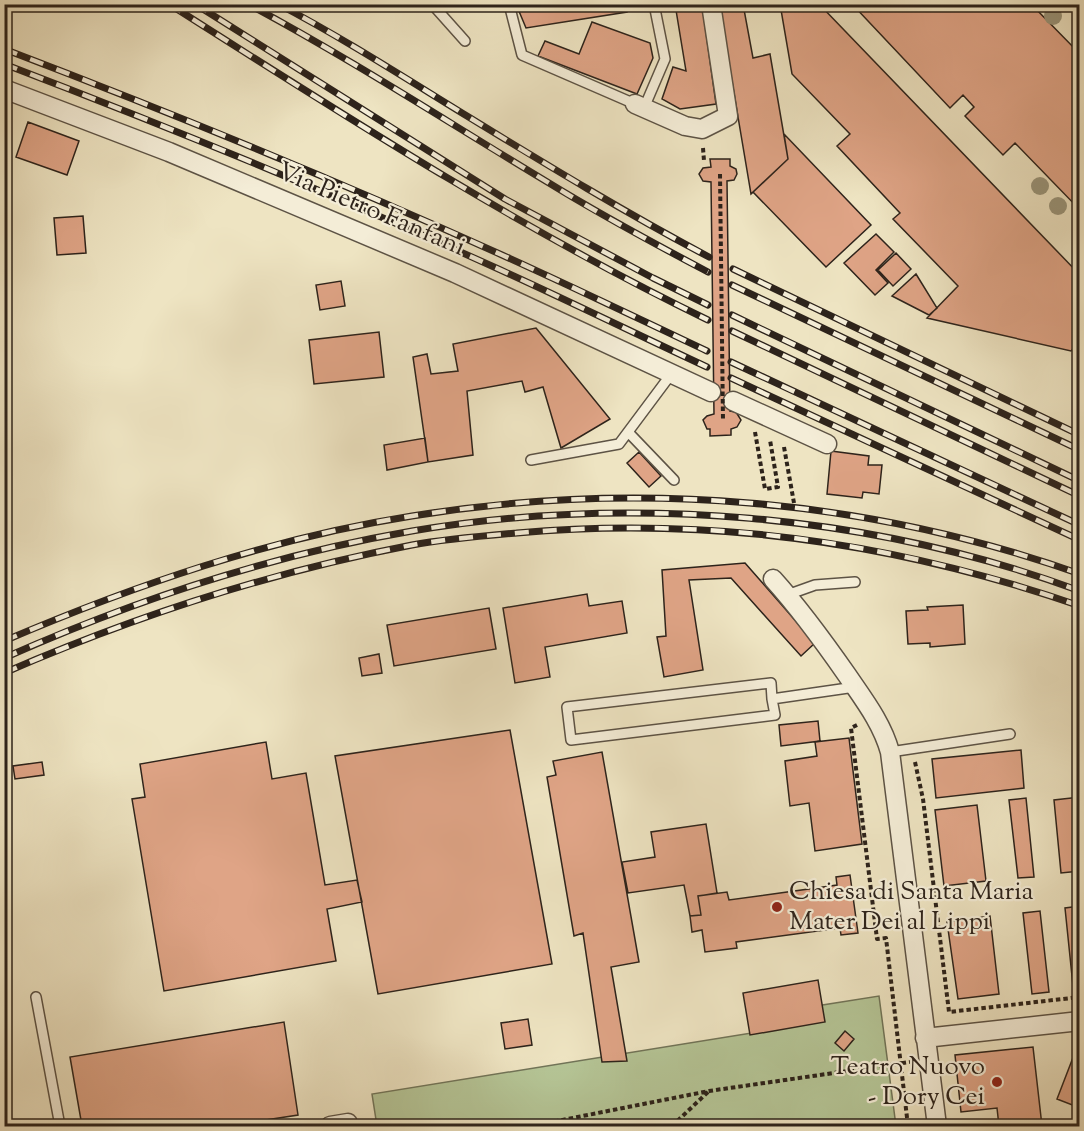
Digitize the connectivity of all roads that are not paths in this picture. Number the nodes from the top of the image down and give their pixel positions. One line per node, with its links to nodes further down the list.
1 (432, 4): 5 (lane)
2 (509, 4): 7 (lane)
3 (654, 4): 7 (lane)
4 (711, 4): 7 (street)
5 (465, 41)
6 (4, 89): 8 (street, Via Pietro Fanfani)
7 (639, 106)
8 (672, 373): 9 (street, Via Pietro Fanfani); 11 (lane)
9 (711, 392)
10 (733, 401): 12 (street)
11 (628, 432): 13 (lane); 14 (lane)
12 (827, 444)
13 (531, 460)
14 (674, 480)
15 (772, 579): 17 (street)
16 (855, 582): 17 (lane)
17 (787, 595): 18 (street)
18 (855, 687): 19 (lane); 21 (street)
19 (772, 699): 19 (lane)
20 (1010, 734): 21 (lane)
21 (890, 752): 24 (street)
22 (36, 997): 25 (lane)
23 (1080, 1021): 24 (street)
24 (925, 1038): 26 (street)
25 (60, 1126)
26 (937, 1126)

